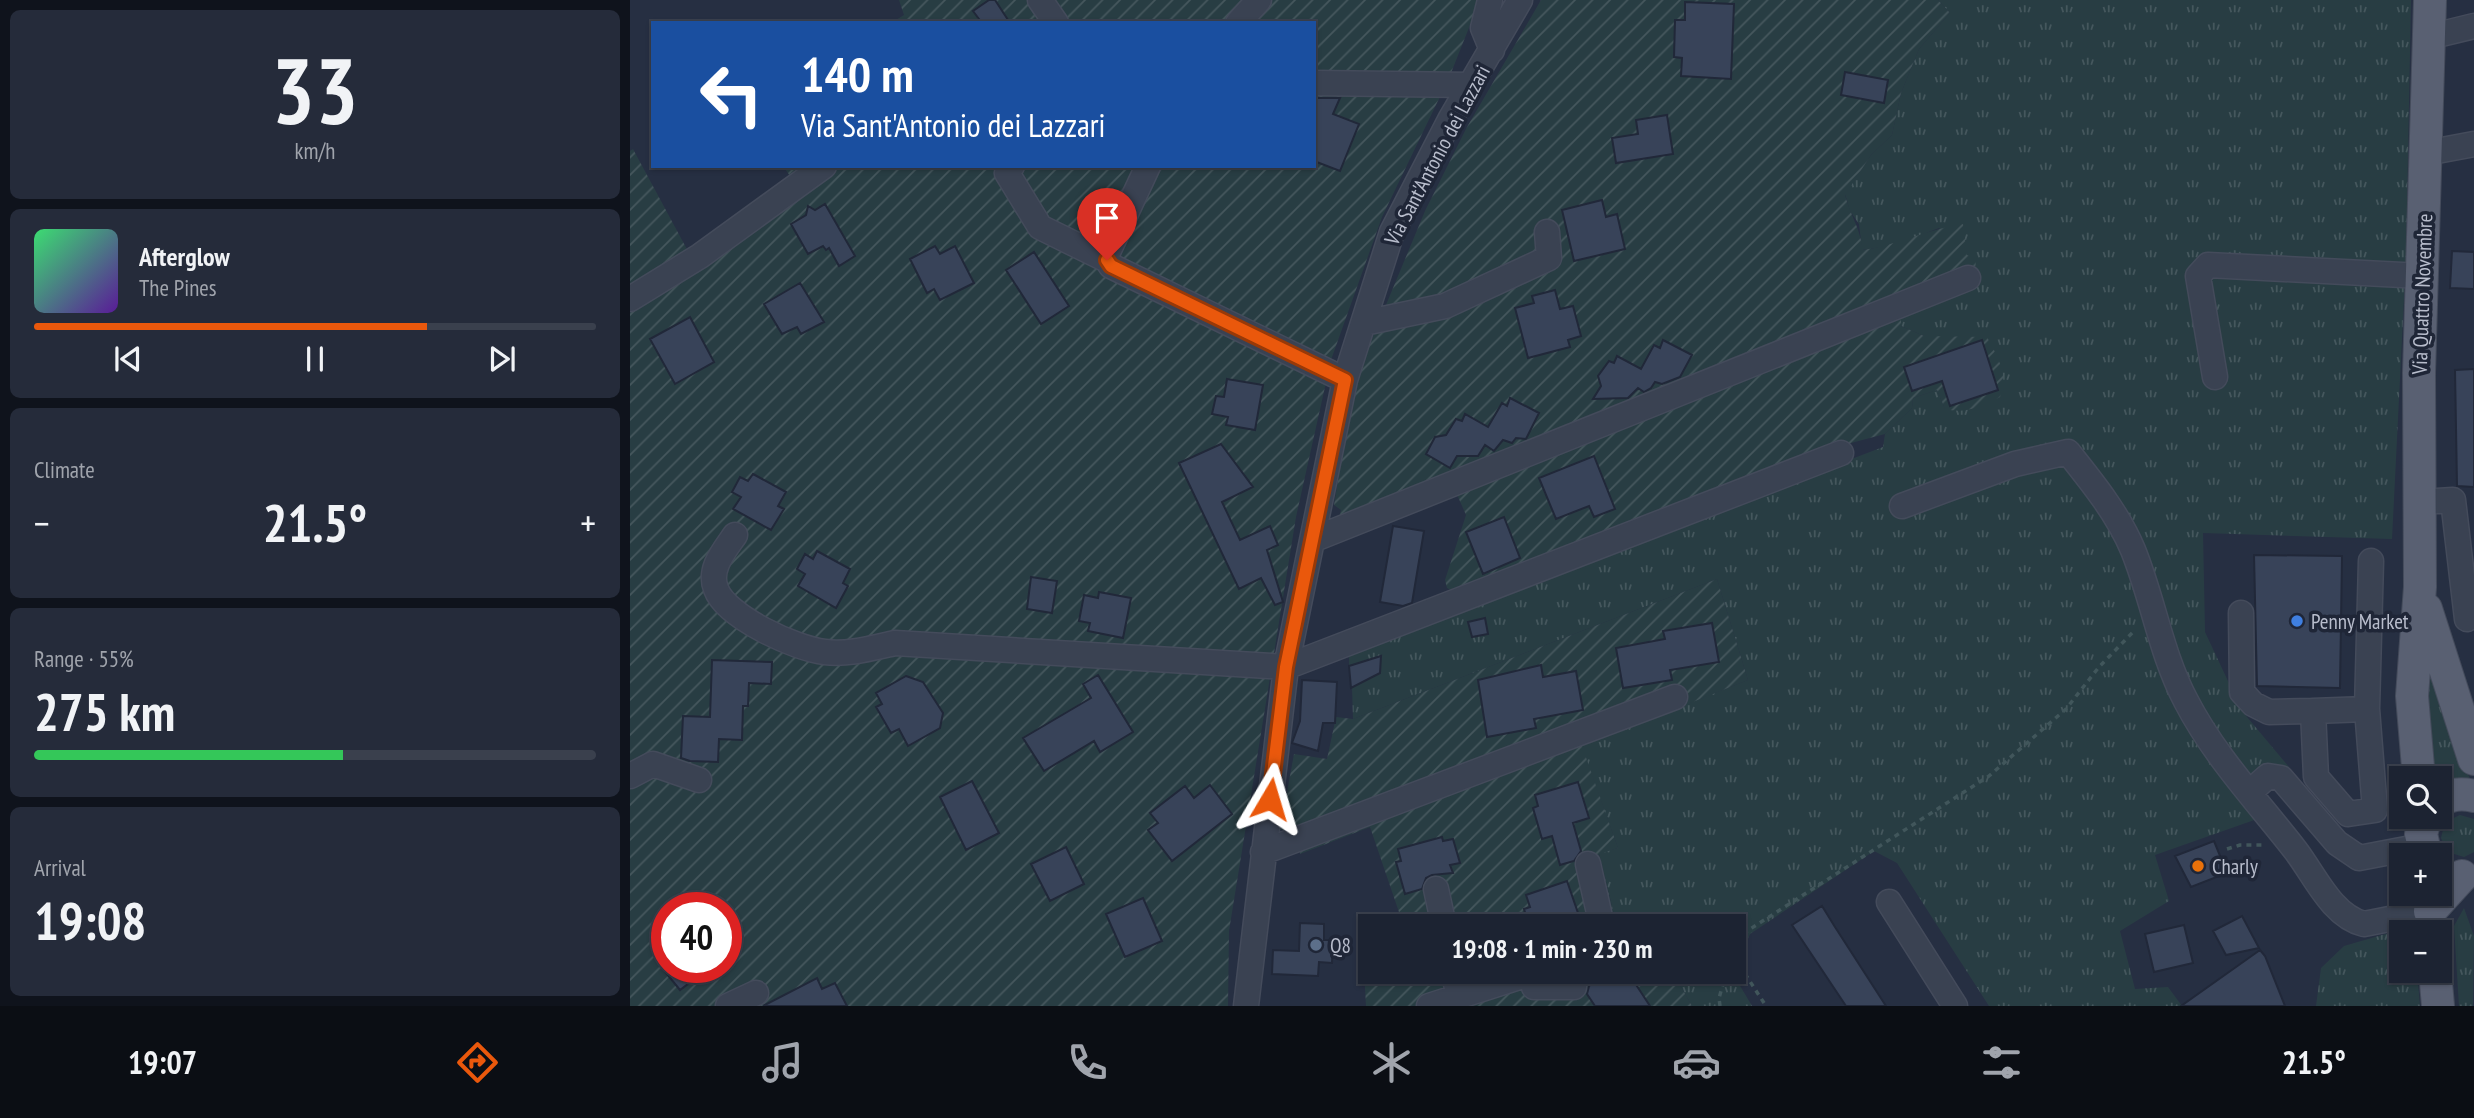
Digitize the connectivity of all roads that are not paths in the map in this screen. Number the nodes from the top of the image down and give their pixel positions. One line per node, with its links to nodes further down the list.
1 (1040, 0): 6 (street)
2 (1259, 0): 7 (street)
3 (1490, 0): 10 (street, Via Sant'Antonio dei Lazzari)
4 (1520, 0): 10 (street, Via Sant'Antonio dei Lazzari)
5 (2430, 0): 9 (main road, Via Quattro Novembre)
6 (1055, 21)
7 (1240, 21)
8 (2474, 26): 9 (street)
9 (2429, 37): 14 (main road, Via Quattro Novembre)
10 (1492, 50): 12 (street, Via Sant'Antonio dei Lazzari)
11 (1316, 83): 12 (street)
12 (1471, 85): 23 (street, Via Sant'Antonio dei Lazzari)
13 (2474, 144): 14 (street)
14 (2426, 153): 20 (main road, Via Quattro Novembre)
15 (821, 168): 22 (street)
16 (1011, 168): 19 (street)
17 (1147, 168): 19 (street)
18 (1547, 232): 23 (street)
19 (1107, 260): 25 (street)
20 (2422, 276): 24 (street); 28 (main road, Via Quattro Novembre)
21 (1968, 278): 32 (street)
22 (630, 299)
23 (1364, 323): 25 (street, Via Sant'Antonio dei Lazzari)
24 (2215, 377)
25 (1345, 380): 32 (street, Via Sant'Antonio dei Lazzari)
26 (1841, 453): 37 (street)
27 (2464, 499): 28 (street); 30 (street)
28 (2421, 502): 34 (main road, Via Quattro Novembre)
29 (1902, 506): 46 (street)
30 (2465, 527): 36 (street)
31 (735, 535): 37 (street)
32 (1312, 540): 37 (street, Via Sant'Antonio dei Lazzari)
33 (2371, 561): 39 (street)
34 (2420, 587): 41 (main road, Via Quattro Novembre); 42 (main road, Via Quattro Novembre)
35 (2241, 613): 40 (street)
36 (2467, 620)
37 (1286, 667): 50 (street, Via Sant'Antonio dei Lazzari)
38 (1675, 697): 50 (street)
39 (2367, 709): 40 (street); 45 (street)
40 (2313, 711): 45 (street)
41 (2471, 743)
42 (2418, 766)
43 (630, 776): 44 (street)
44 (699, 780)
45 (2324, 786): 48 (street)
46 (2250, 792): 48 (street); 55 (street)
47 (2474, 796): 49 (main road)
48 (2304, 804): 51 (street)
49 (2444, 843)
50 (1263, 852): 66 (street, Via Sant'Antonio dei Lazzari)
51 (2389, 855)
52 (1588, 864): 57 (street)
53 (1436, 888): 56 (street)
54 (1889, 902): 68 (street)
55 (2430, 913)
56 (1441, 914)
57 (1599, 914)
58 (2436, 983): 69 (main road)
59 (1457, 984): 64 (street)
60 (1524, 984): 64 (street)
61 (1551, 984): 62 (street)
62 (1574, 987)
63 (756, 993): 65 (street)
64 (1459, 996): 67 (street)
65 (728, 1006)
66 (1246, 1006)
67 (1429, 1006)
68 (1955, 1006)
69 (2438, 1006)

